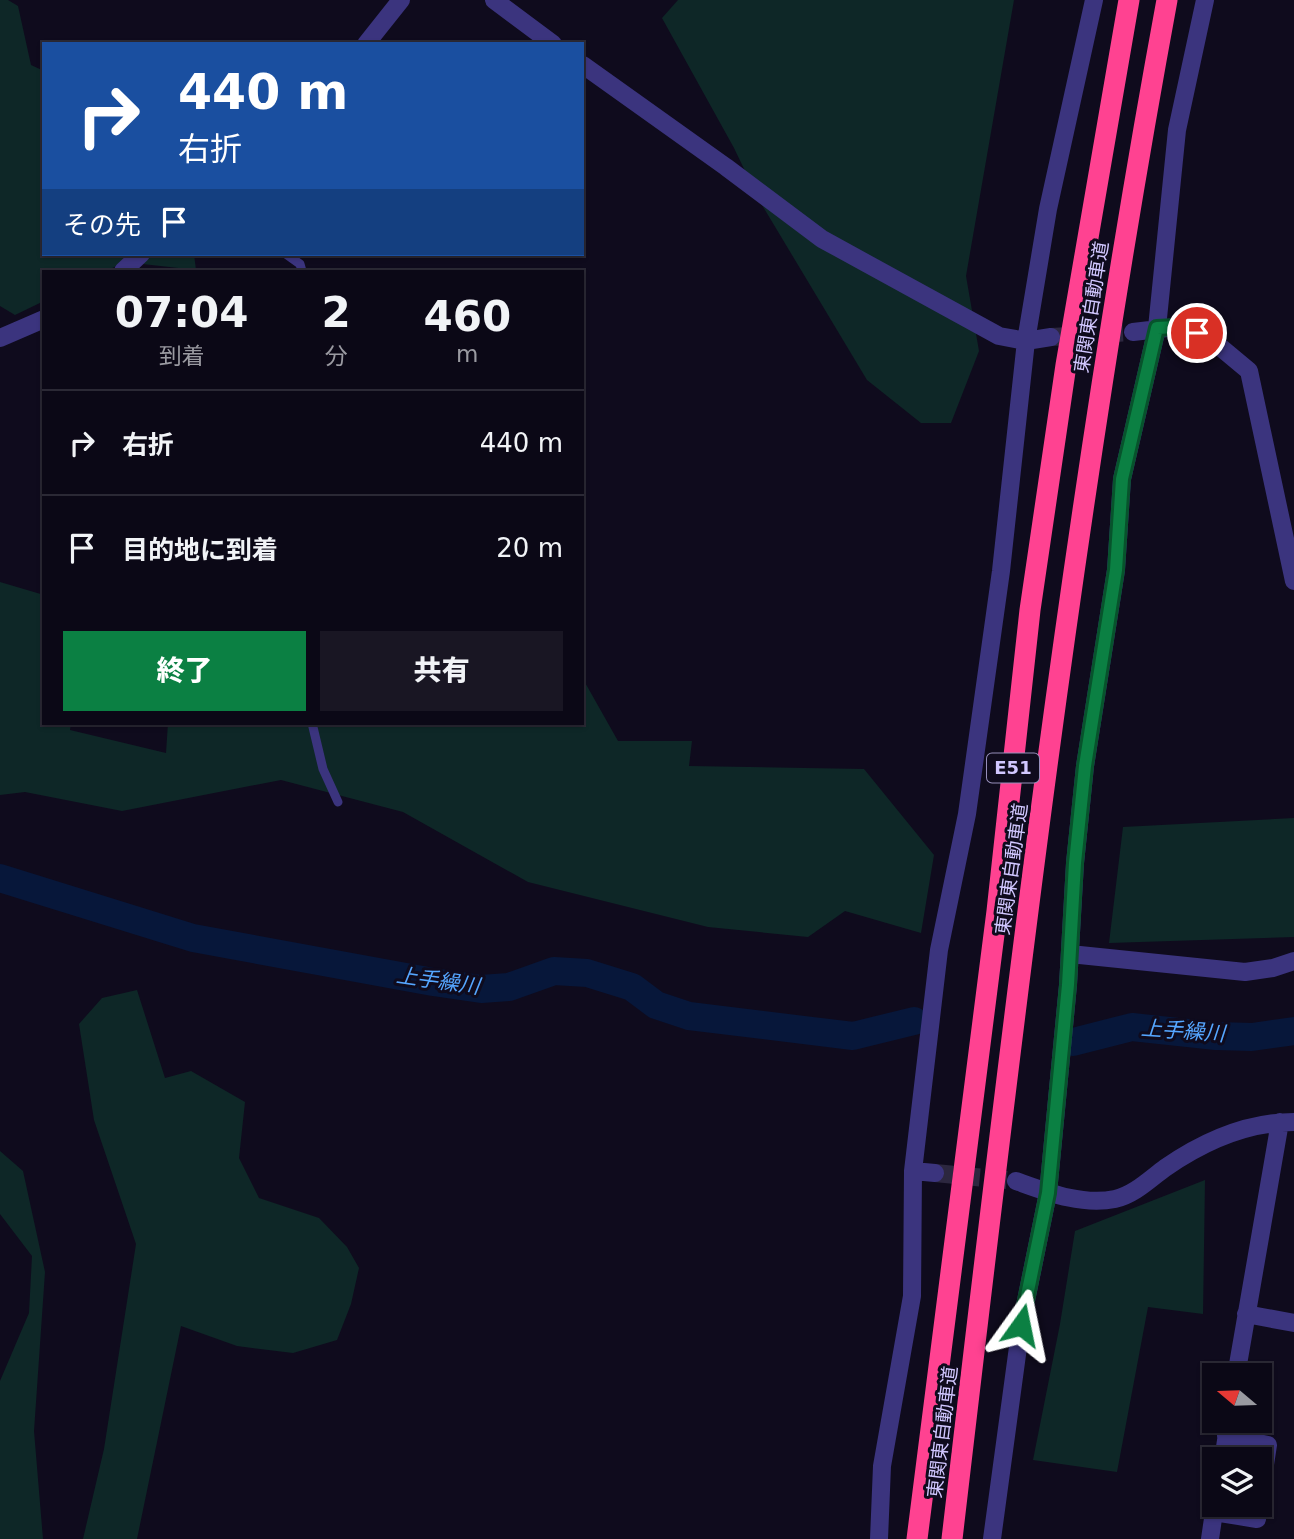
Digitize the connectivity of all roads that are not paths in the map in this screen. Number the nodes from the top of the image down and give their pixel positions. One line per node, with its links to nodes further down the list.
1 (401, 0): 7 (street)
2 (494, 0): 8 (street)
3 (1094, 0): 19 (street)
4 (1129, 0): 37 (highway, 東関東自動車道 / E51)
5 (1167, 0): 38 (highway, 東関東自動車道 / E51)
6 (1205, 0): 15 (street)
7 (368, 42)
8 (550, 42)
9 (584, 66): 19 (street)
10 (139, 256): 12 (street)
11 (289, 256): 13 (lane)
12 (124, 270)
13 (302, 270)
14 (42, 319): 18 (street)
15 (1157, 328): 16 (street); 20 (street); 23 (street)
16 (1133, 332)
17 (1051, 337): 19 (street)
18 (0, 338)
19 (1026, 341): 26 (street)
20 (1294, 581)
21 (312, 725): 22 (lane)
22 (338, 802)
23 (1070, 954): 24 (street); 29 (street)
24 (1294, 961)
25 (1287, 1122): 29 (street); 30 (street)
26 (913, 1171): 27 (street); 36 (street)
27 (935, 1173)
28 (1017, 1181): 29 (street)
29 (1048, 1193): 39 (street)
30 (1246, 1314): 31 (street); 32 (street)
31 (1294, 1323)
32 (1238, 1363)
33 (1238, 1433): 34 (street)
34 (1268, 1447)
35 (1214, 1517): 40 (street)
36 (879, 1539)
37 (917, 1539)
38 (952, 1539)
39 (992, 1539)
40 (1210, 1539)

